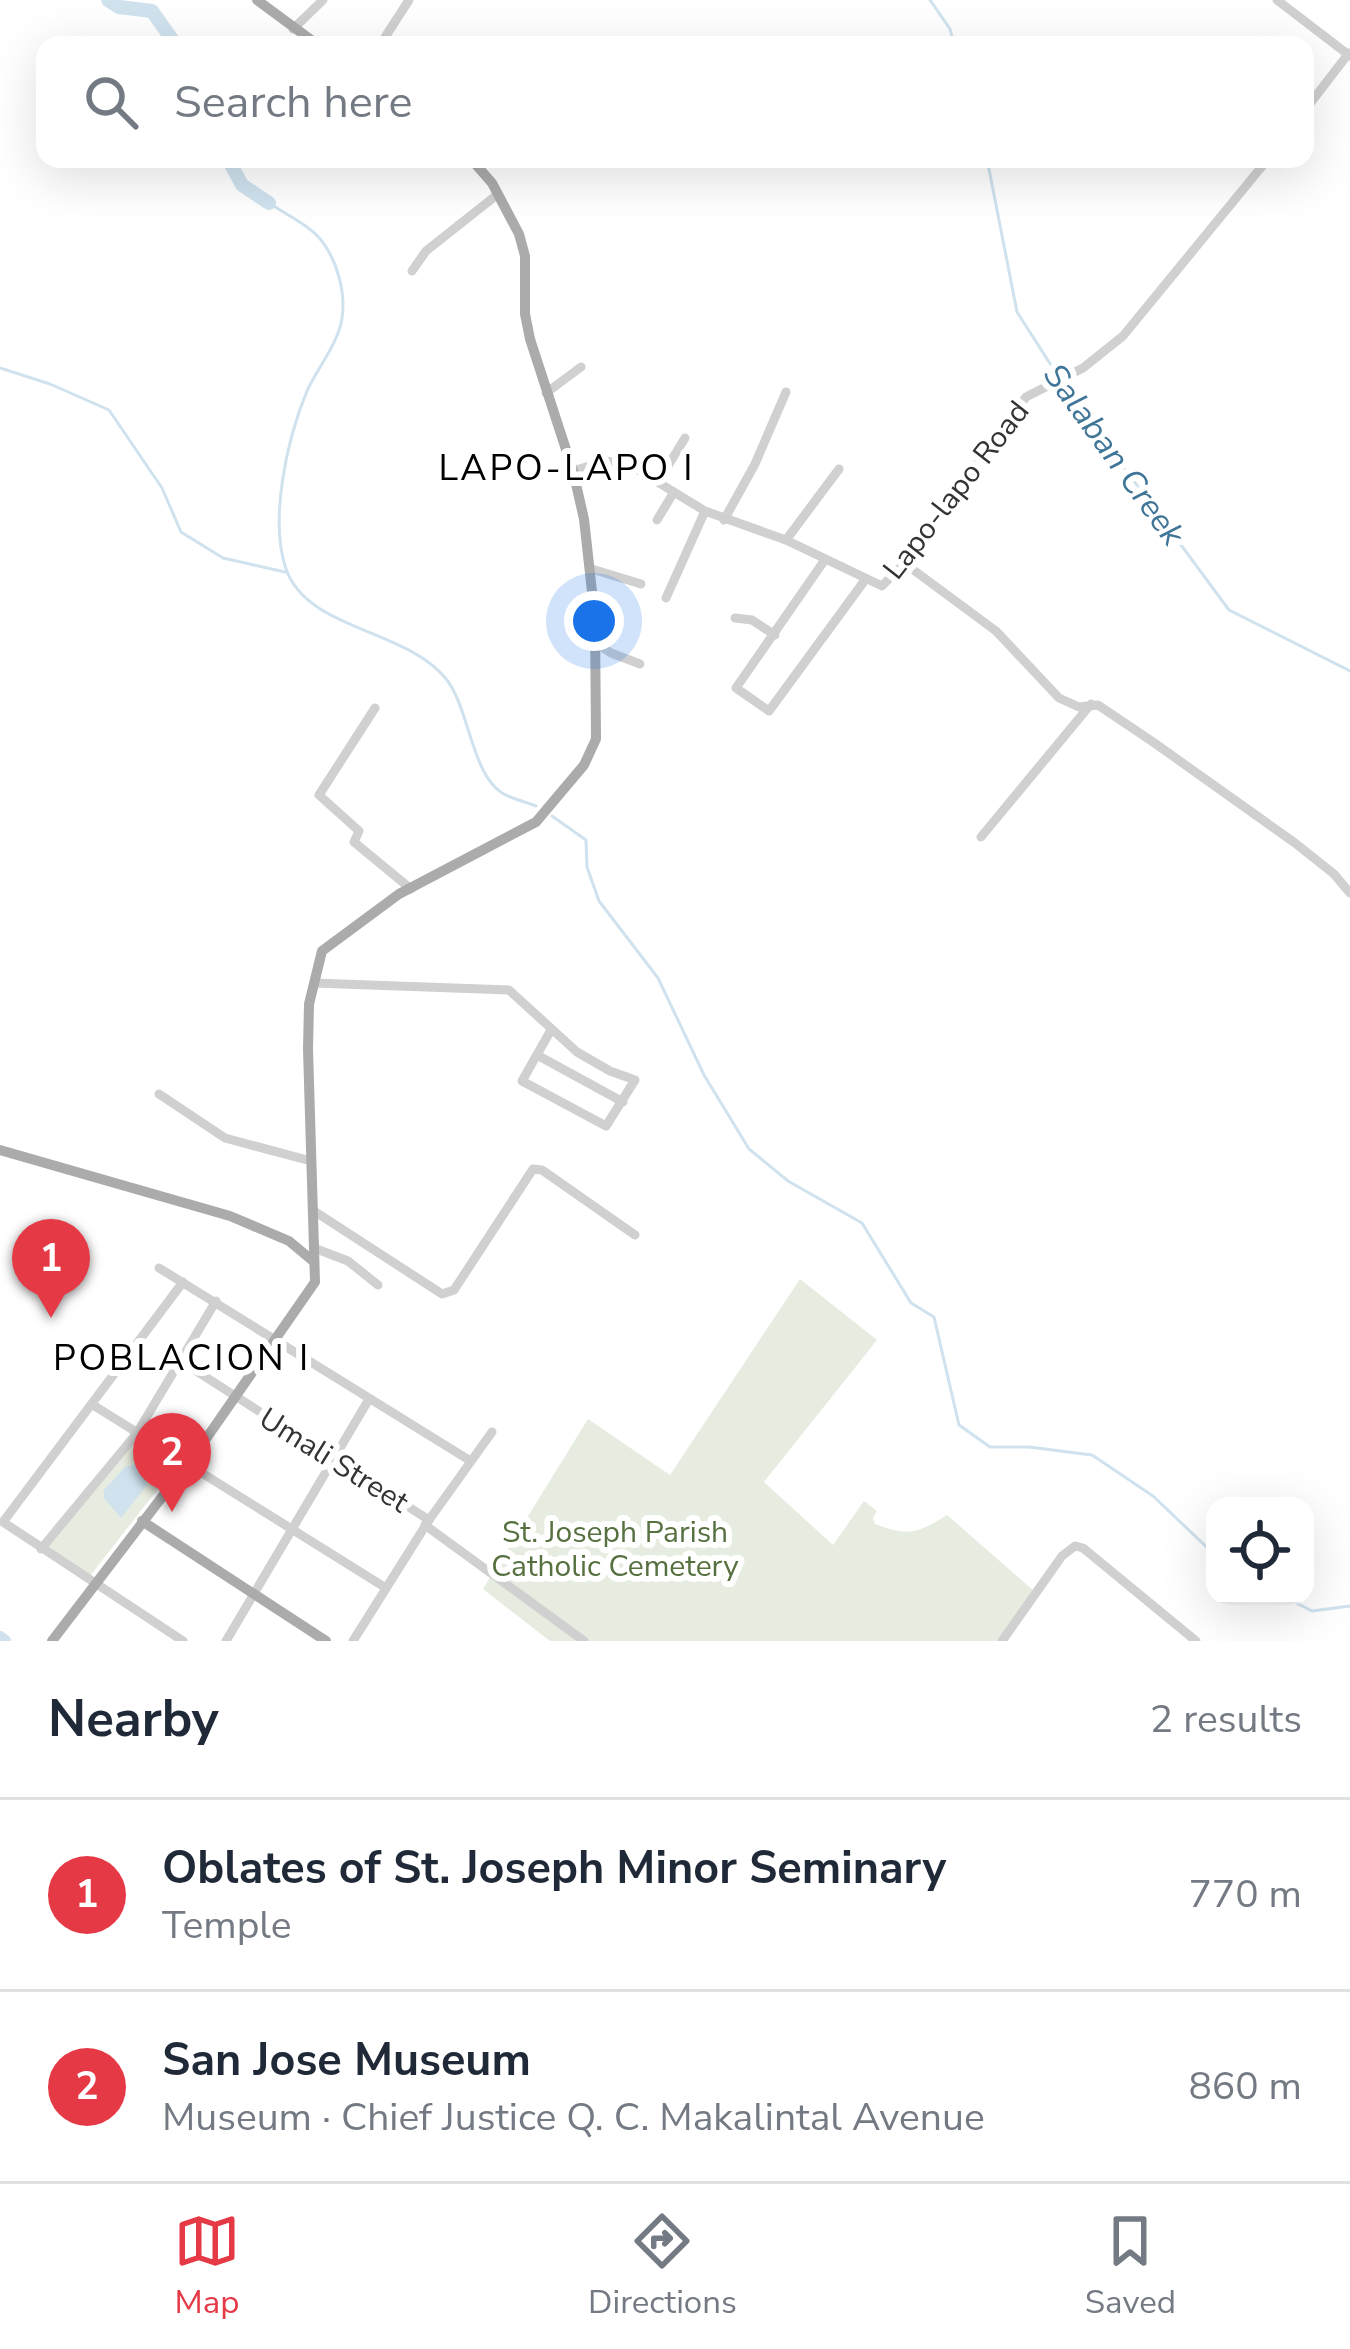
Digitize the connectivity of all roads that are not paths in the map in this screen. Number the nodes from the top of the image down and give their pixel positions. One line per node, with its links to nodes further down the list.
1 (256, 0): 5 (main road)
2 (322, 0): 5 (street)
3 (410, 0): 7 (street)
4 (1277, 0): 8 (street)
5 (293, 29): 6 (main road)
6 (304, 36)
7 (386, 36)
8 (1349, 54): 9 (street)
9 (1314, 99)
10 (478, 168): 12 (main road)
11 (1261, 168): 27 (street, Lapo-lapo Road)
12 (498, 194): 13 (street); 16 (main road)
13 (412, 271)
14 (581, 367): 16 (street)
15 (786, 392): 24 (street)
16 (546, 393): 19 (main road)
17 (685, 438): 20 (street)
18 (839, 469): 25 (street)
19 (573, 471): 20 (street, Lapo-lapo Road); 28 (main road)
20 (658, 482): 21 (street, Lapo-lapo Road)
21 (674, 492): 22 (street, Lapo-lapo Road); 23 (street)
22 (705, 512): 24 (street, Lapo-lapo Road); 31 (street)
23 (657, 520)
24 (724, 520): 25 (street, Lapo-lapo Road)
25 (786, 540): 26 (street, Lapo-lapo Road)
26 (824, 561): 29 (street, Lapo-lapo Road); 33 (street)
27 (904, 563): 29 (street, Lapo-lapo Road); 38 (street)
28 (592, 568): 30 (street); 34 (main road)
29 (865, 580): 36 (street)
30 (641, 584)
31 (666, 598)
32 (735, 618): 33 (street)
33 (775, 634): 36 (street)
34 (596, 643): 35 (street); 41 (main road)
35 (640, 664)
36 (736, 688): 37 (street)
37 (726, 698)
38 (1091, 704): 40 (street); 42 (street)
39 (375, 707): 41 (street)
40 (982, 837)
41 (411, 889): 43 (main road)
42 (1350, 893)
43 (314, 983): 44 (street); 49 (main road)
44 (551, 1030): 45 (street); 47 (street)
45 (537, 1055): 47 (street); 47 (street)
46 (159, 1094): 49 (street)
47 (623, 1102)
48 (0, 1150): 52 (main road)
49 (310, 1161): 50 (main road)
50 (314, 1211): 51 (street); 52 (main road)
51 (635, 1235)
52 (314, 1254): 55 (street); 57 (main road)
53 (159, 1268): 54 (street)
54 (183, 1282): 56 (street); 61 (street)
55 (379, 1285)
56 (215, 1300): 57 (street); 58 (street)
57 (277, 1339): 59 (main road); 60 (street)
58 (179, 1360): 59 (street, Umali Street); 63 (street)
59 (236, 1398): 65 (street, Umali Street); 66 (main road)
60 (369, 1399): 64 (street); 65 (street)
61 (92, 1405): 63 (street); 70 (street)
62 (492, 1432): 64 (street)
63 (137, 1433): 66 (street); 70 (street)
64 (470, 1460): 68 (street)
65 (332, 1461): 68 (street, Umali Street); 69 (street)
66 (187, 1463): 67 (main road); 69 (street)
67 (142, 1521): 71 (main road); 73 (main road)
68 (427, 1522): 72 (street); 79 (street, Umali Street)
69 (291, 1529): 72 (street); 73 (street)
70 (41, 1549): 71 (street)
71 (97, 1585): 74 (main road); 75 (street)
72 (386, 1588): 78 (street)
73 (253, 1594): 76 (street); 77 (main road)
74 (53, 1641)
75 (183, 1641)
76 (226, 1641)
77 (326, 1641)
78 (353, 1641)
79 (584, 1641)
80 (1002, 1641): 81 (street)
81 (1196, 1641)

